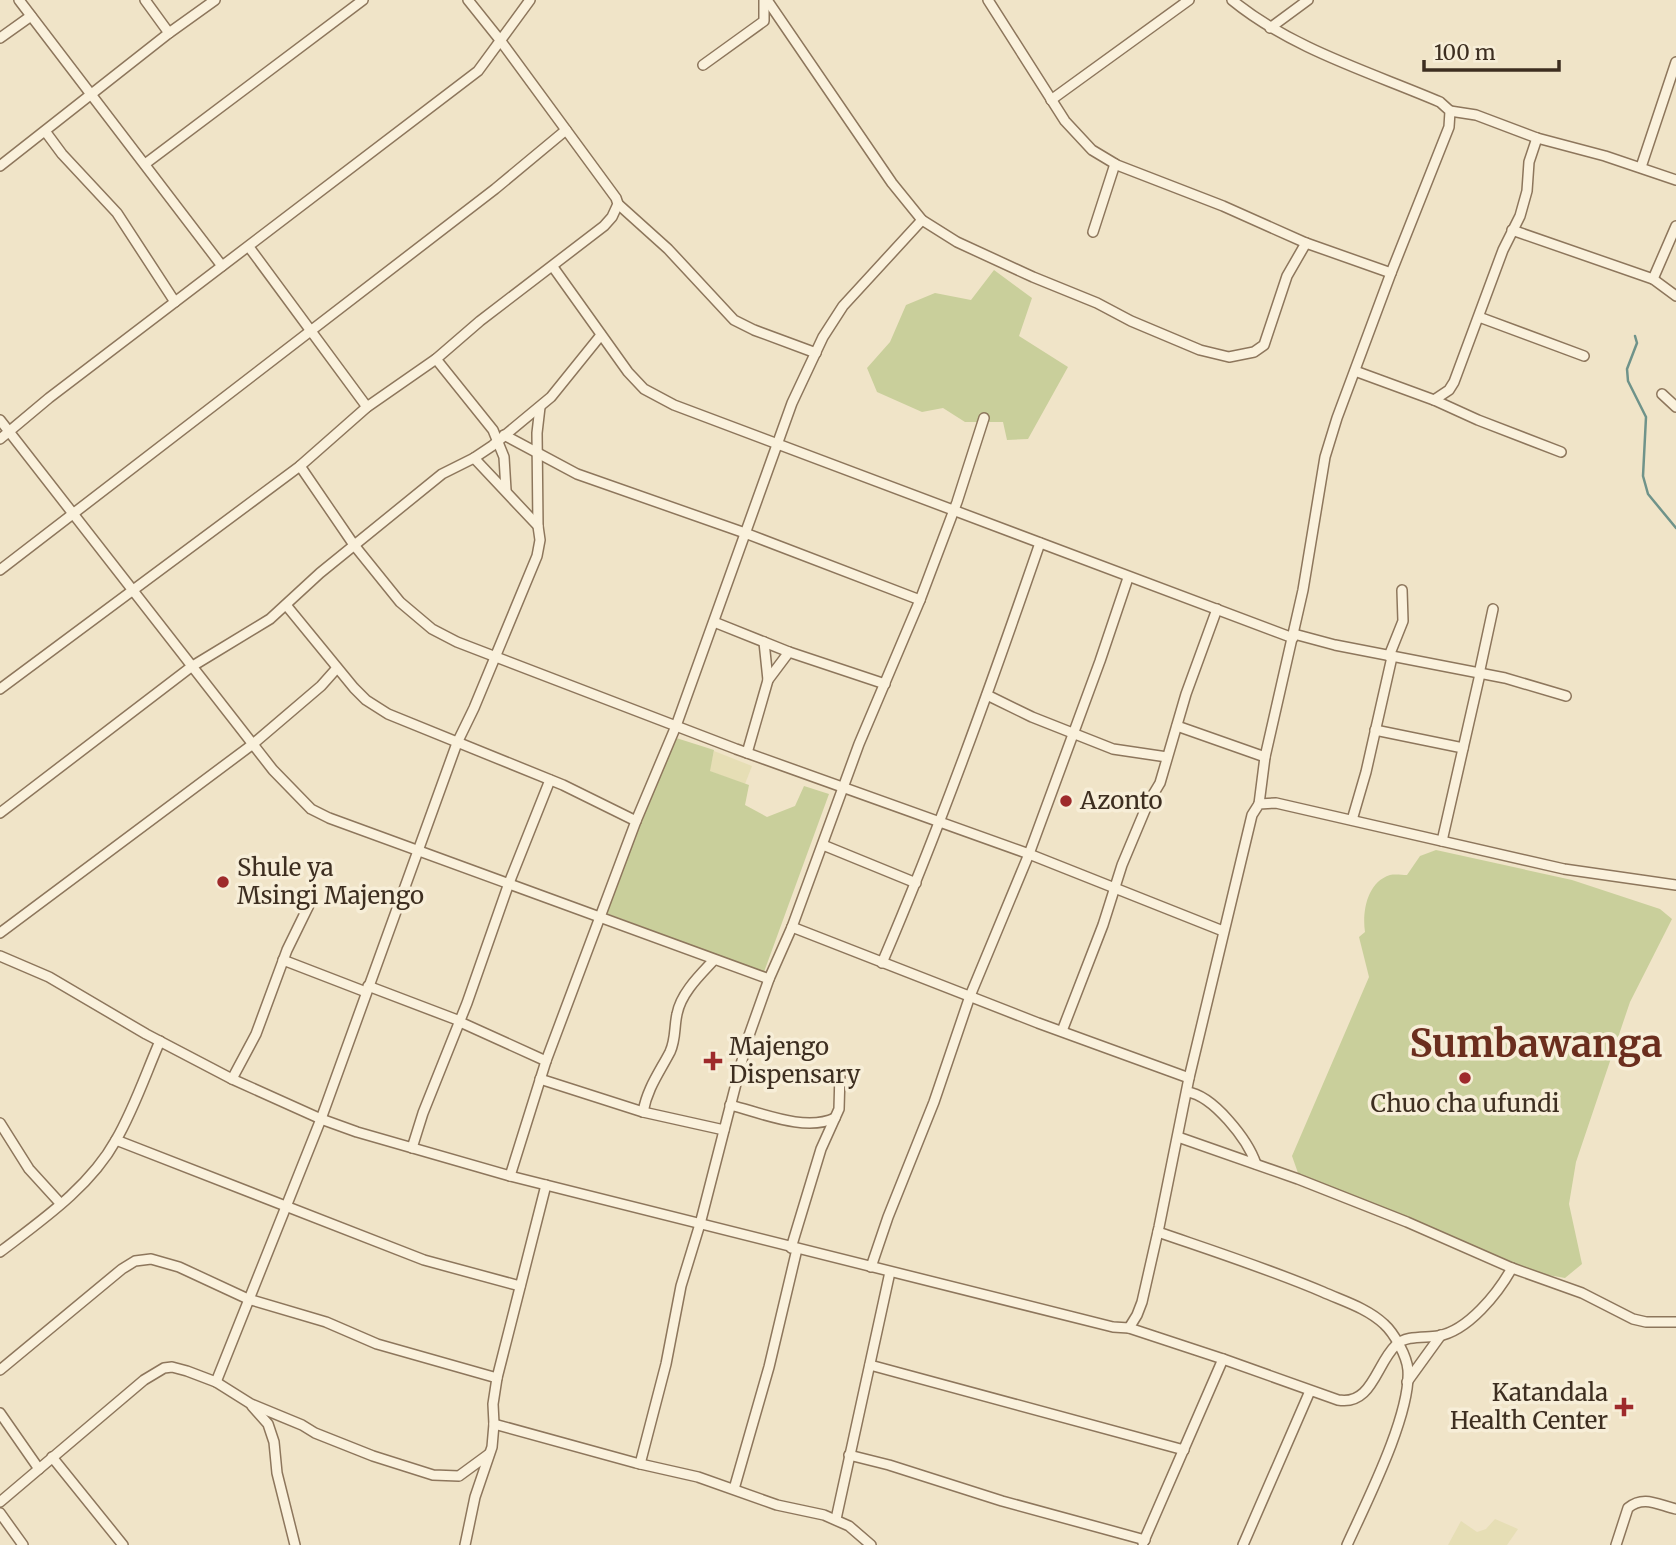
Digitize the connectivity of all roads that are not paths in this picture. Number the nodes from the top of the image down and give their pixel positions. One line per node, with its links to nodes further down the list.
1 (19, 0): 12 (street)
2 (145, 0): 14 (street)
3 (215, 0): 14 (street)
4 (363, 0): 25 (street)
5 (467, 0): 16 (street)
6 (530, 0): 16 (street)
7 (766, 0): 18 (street); 31 (street)
8 (988, 0): 20 (street)
9 (1189, 0): 20 (street)
10 (1232, 0): 13 (street)
11 (1308, 0): 13 (street)
12 (31, 16): 15 (street); 19 (street)
13 (1270, 28): 21 (street)
14 (169, 33): 19 (street)
15 (0, 38)
16 (500, 40): 22 (street); 36 (street)
17 (1676, 62): 28 (street)
18 (703, 65)
19 (91, 94): 23 (street); 25 (street)
20 (1052, 100): 26 (street)
21 (1450, 111): 24 (street); 39 (street)
22 (566, 130): 30 (street); 44 (street)
23 (45, 131): 27 (street); 42 (street)
24 (1537, 138): 28 (street); 32 (street)
25 (145, 164): 37 (street)
26 (1115, 164): 34 (street); 35 (street)
27 (0, 166)
28 (1641, 167): 29 (street)
29 (1676, 180)
30 (618, 204): 38 (street); 46 (street)
31 (922, 220): 35 (street); 46 (street)
32 (1512, 230): 40 (street); 43 (street)
33 (1675, 231): 40 (street)
34 (1093, 232)
35 (1306, 243): 39 (street)
36 (249, 247): 37 (street); 44 (street)
37 (222, 266): 42 (street)
38 (553, 267): 45 (street); 48 (street)
39 (1391, 273): 49 (street)
40 (1653, 279): 41 (street)
41 (1676, 296)
42 (174, 302): 57 (street)
43 (1479, 317): 47 (street); 51 (street)
44 (310, 330): 52 (street); 67 (street)
45 (601, 335): 53 (street); 60 (street)
46 (816, 352): 60 (street)
47 (1584, 356)
48 (436, 359): 52 (street); 58 (street)
49 (1355, 371): 51 (street); 81 (street)
50 (1662, 394): 54 (street)
51 (1434, 400): 61 (street)
52 (367, 407): 64 (street)
53 (540, 407): 58 (street); 62 (street)
54 (1676, 407)
55 (984, 418): 66 (street)
56 (0, 420): 57 (street)
57 (10, 432): 59 (street); 67 (street)
58 (501, 438): 62 (street); 63 (street); 65 (street)
59 (0, 439)
60 (778, 444): 66 (street); 69 (street)
61 (1561, 452)
62 (539, 455): 68 (street); 69 (street)
63 (474, 458): 65 (street); 71 (street)
64 (300, 466): 71 (street); 74 (street)
65 (506, 490): 68 (street)
66 (954, 512): 70 (street); 76 (street)
67 (72, 513): 72 (street); 74 (street)
68 (538, 526): 84 (street)
69 (745, 533): 76 (street); 80 (street)
70 (1040, 543): 73 (street); 92 (street)
71 (354, 545): 77 (street); 84 (street)
72 (0, 570)
73 (1128, 578): 78 (street); 97 (street)
74 (134, 590): 86 (street); 91 (street)
75 (1402, 590): 85 (street)
76 (920, 600): 90 (street)
77 (286, 605): 86 (street); 87 (street)
78 (1217, 609): 81 (street); 95 (street)
79 (1493, 609): 88 (street)
80 (714, 622): 82 (street); 94 (street)
81 (1294, 636): 85 (street); 103 (street)
82 (764, 642): 83 (street); 89 (street)
83 (789, 652): 89 (street); 90 (street)
84 (495, 654): 94 (street); 98 (street)
85 (1390, 656): 88 (street); 96 (street)
86 (191, 667): 99 (street); 107 (street)
87 (337, 668): 98 (street); 99 (street)
88 (1479, 674): 93 (street); 100 (street)
89 (768, 680): 101 (street)
90 (885, 684): 105 (street)
91 (0, 689)
92 (987, 695): 97 (street); 110 (street)
93 (1566, 696)
94 (676, 726): 101 (street); 109 (street)
95 (1177, 726): 102 (street); 103 (street)
96 (1375, 730): 100 (street); 108 (street)
97 (1072, 732): 102 (street); 114 (street)
98 (457, 743): 104 (street); 113 (street)
99 (253, 744): 113 (street); 123 (street)
100 (1463, 748): 111 (street)
101 (747, 753): 105 (street)
102 (1167, 757): 118 (street)
103 (1265, 757): 106 (street)
104 (550, 780): 109 (street); 115 (street)
105 (845, 788): 110 (street); 112 (street)
106 (1259, 804): 108 (street); 122 (street)
107 (0, 813)
108 (1352, 820): 111 (street)
109 (636, 821): 120 (street)
110 (940, 822): 114 (street); 116 (street)
111 (1442, 841): 117 (street)
112 (823, 845): 116 (street); 121 (street)
113 (419, 850): 115 (street); 129 (street)
114 (1029, 854): 118 (street); 130 (street)
115 (509, 883): 120 (street); 131 (street)
116 (916, 883): 127 (street)
117 (1676, 885)
118 (1116, 888): 122 (street); 132 (street)
119 (309, 905): 125 (street)
120 (600, 918): 126 (street); 134 (street)
121 (792, 927): 127 (street); 128 (street)
122 (1223, 931): 136 (street)
123 (0, 933)
124 (0, 956): 133 (street)
125 (283, 960): 129 (street); 137 (street)
126 (715, 960): 128 (street); 141 (street)
127 (882, 962): 130 (street)
128 (769, 979): 140 (street)
129 (367, 989): 131 (street); 143 (street)
130 (970, 996): 132 (street); 158 (street)
131 (460, 1021): 134 (street); 148 (street)
132 (1062, 1031): 136 (street)
133 (160, 1041): 137 (street); 147 (street)
134 (547, 1061): 138 (street)
135 (840, 1073): 142 (street)
136 (1189, 1077): 139 (street)
137 (232, 1079): 143 (street)
138 (540, 1079): 141 (street); 150 (street)
139 (1187, 1092): 146 (street); 149 (street)
140 (730, 1105): 142 (street); 145 (street)
141 (642, 1112): 145 (street)
142 (835, 1118): 156 (street)
143 (321, 1119): 148 (street); 153 (street)
144 (0, 1125): 152 (street)
145 (724, 1130): 154 (street)
146 (1178, 1137): 149 (street); 155 (street)
147 (116, 1140): 152 (street); 153 (street)
148 (412, 1148): 150 (street)
149 (1256, 1164): 159 (street)
150 (510, 1176): 151 (street)
151 (546, 1185): 154 (street); 161 (street)
152 (60, 1203): 157 (street)
153 (286, 1207): 161 (street); 162 (street)
154 (700, 1224): 156 (street); 181 (street)
155 (1158, 1232): 164 (street); 166 (street)
156 (794, 1249): 158 (street); 183 (street)
157 (0, 1252)
158 (871, 1267): 160 (street)
159 (1511, 1268): 163 (street); 165 (street)
160 (890, 1272): 164 (street); 168 (street)
161 (520, 1286): 170 (street)
162 (248, 1299): 169 (street); 170 (street); 171 (street)
163 (1676, 1322)
164 (1129, 1328): 167 (street)
165 (1441, 1335): 166 (street); 172 (street)
166 (1397, 1343): 172 (street); 173 (street)
167 (1223, 1359): 173 (street); 177 (street)
168 (870, 1365): 177 (street); 179 (street)
169 (0, 1370)
170 (497, 1378): 176 (street)
171 (216, 1382): 174 (street); 180 (street)
172 (1407, 1383): 195 (street)
173 (1310, 1391): 194 (street)
174 (251, 1404): 178 (street); 191 (street)
175 (0, 1413): 182 (street)
176 (494, 1424): 178 (street); 181 (street)
177 (1184, 1450): 188 (street)
178 (489, 1454): 192 (street)
179 (849, 1455): 187 (street); 188 (street)
180 (52, 1457): 182 (street); 190 (street)
181 (640, 1464): 183 (street)
182 (39, 1469): 184 (street)
183 (734, 1489): 187 (street)
184 (0, 1502)
185 (1676, 1509): 196 (street)
186 (0, 1513): 189 (street)
187 (836, 1519): 193 (street)
188 (1144, 1542)
189 (23, 1545)
190 (123, 1545)
191 (295, 1545)
192 (465, 1545)
193 (871, 1545)
194 (1242, 1545)
195 (1347, 1545)
196 (1616, 1545)

